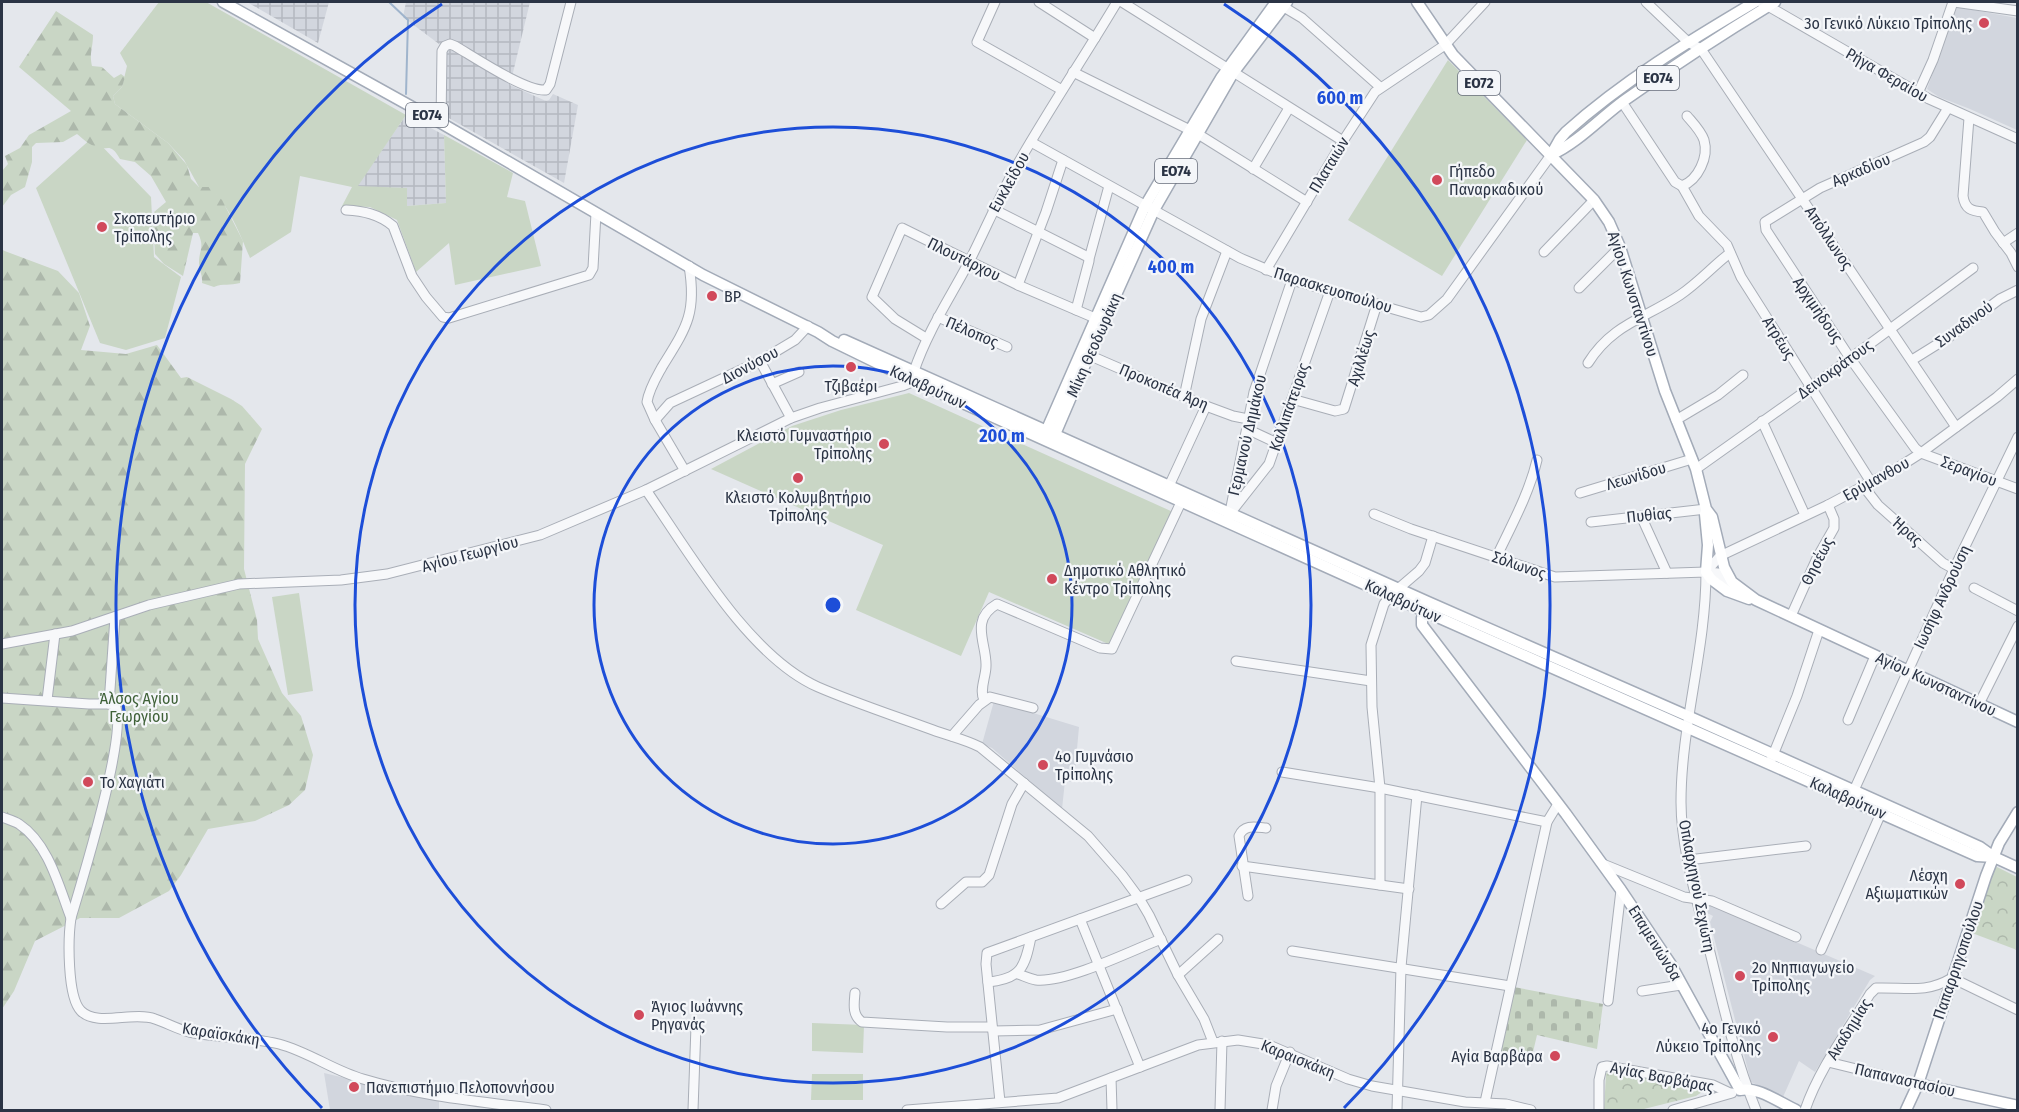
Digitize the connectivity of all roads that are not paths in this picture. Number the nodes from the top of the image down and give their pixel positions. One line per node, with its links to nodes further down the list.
1 (223, 2): 29 (main road, ΕΟ74)
2 (571, 2): 29 (street)
3 (996, 2): 22 (street)
4 (1038, 2): 15 (street)
5 (1117, 2): 15 (street, Ευκλείδου)
6 (1122, 2): 19 (street)
7 (1279, 2): 19 (main road, Μίκη Θεοδωράκη / ΕΟ74); 21 (street)
8 (1417, 2): 17 (main road, Αγίου Κωνσταντίνου / ΕΟ72)
9 (1485, 2): 17 (street, Πλαταιών)
10 (1646, 2): 16 (street)
11 (1755, 2): 16 (main road, ΕΟ74)
12 (1954, 2): 14 (street); 23 (street)
13 (1768, 3): 18 (main road, ΕΟ74); 23 (street, Ρήγα Φεραίου)
14 (2018, 12)
15 (1095, 38): 20 (street, Ευκλείδου)
16 (1688, 42): 18 (street); 34 (main road, ΕΟ74)
17 (1445, 45): 21 (street, Πλαταιών); 34 (main road, Αγίου Κωνσταντίνου / ΕΟ72)
18 (1701, 49): 24 (main road, ΕΟ74); 39 (street, Απόλλωνος)
19 (1230, 71): 25 (street); 30 (main road, Μίκη Θεοδωράκη / ΕΟ74)
20 (1073, 72): 22 (street, Ευκλείδου); 30 (street)
21 (1380, 87): 32 (street, Πλαταιών)
22 (1062, 90): 33 (street, Ευκλείδου)
23 (1918, 93): 26 (street, Ρήγα Φεραίου)
24 (1622, 102): 34 (main road, ΕΟ74); 38 (street, Ατρέως)
25 (1289, 108): 32 (street); 36 (street)
26 (1948, 108): 28 (street, Ρήγα Φεραίου); 39 (street, Αρκαδίου)
27 (1687, 116): 38 (street)
28 (1969, 118): 31 (street, Ρήγα Φεραίου); 49 (street)
29 (441, 123): 45 (main road, ΕΟ74)
30 (1194, 131): 36 (street); 42 (main road, Μίκη Θεοδωράκη / ΕΟ74)
31 (2018, 139)
32 (1342, 141): 41 (street, Πλαταιών)
33 (1031, 142): 35 (street, Παρασκευοπούλου); 43 (street, Ευκλείδου)
34 (1551, 155): 40 (main road, Αγίου Κωνσταντίνου); 65 (street, Παρασκευοπούλου)
35 (1063, 160): 37 (street, Παρασκευοπούλου); 47 (street)
36 (1253, 169): 41 (street)
37 (1109, 186): 42 (street, Παρασκευοπούλου); 54 (street)
38 (1682, 186): 53 (street, Ατρέως)
39 (1802, 197): 46 (street, Αρκαδίου); 71 (street, Απόλλωνος)
40 (1594, 200): 50 (main road, Αγίου Κωνσταντίνου); 52 (street)
41 (1307, 202): 59 (street, Πλαταιών)
42 (1150, 208): 51 (street, Παρασκευοπούλου); 69 (main road, Μίκη Θεοδωράκη / ΕΟ74); 74 (main road, Μίκη Θεοδωράκη / ΕΟ74)
43 (993, 209): 47 (street); 55 (street, Ευκλείδου)
44 (346, 210): 45 (street)
45 (597, 213): 56 (main road, Καλαβρύτων / ΕΟ74)
46 (1765, 222): 75 (street, Αρχιμήδους)
47 (1039, 231): 54 (street); 61 (street)
48 (2018, 233): 49 (street)
49 (2003, 243): 57 (street)
50 (1620, 247): 62 (street); 67 (main road, Αγίου Κωνσταντίνου)
51 (1227, 251): 59 (street, Παρασκευοπούλου); 85 (street)
52 (1544, 252)
53 (1730, 253): 67 (street); 84 (street, Ατρέως)
54 (1089, 259): 66 (street)
55 (969, 261): 61 (street, Πλουτάρχου); 68 (street, Ευκλείδου); 72 (street, Πλουτάρχου)
56 (689, 267): 70 (main road, Καλαβρύτων / ΕΟ74); 89 (street)
57 (2018, 267)
58 (1973, 268): 71 (street, Δεινοκράτους)
59 (1266, 270): 60 (street, Παρασκευοπούλου)
60 (1292, 280): 64 (street, Παρασκευοπούλου); 92 (street, Γερμανού Δημάκου)
61 (1018, 285): 66 (street, Πλουτάρχου)
62 (1579, 288)
63 (2018, 290): 76 (street, Συναδινού)
64 (1330, 291): 65 (street, Παρασκευοπούλου); 86 (street, Καλλιπάτειρας)
65 (1377, 304): 86 (street, Αχιλλέως)
66 (1076, 310): 69 (street, Πλουτάρχου)
67 (1641, 316): 78 (street); 90 (main road, Αγίου Κωνσταντίνου)
68 (938, 317): 72 (street, Ευκλείδου); 73 (street, Πέλοπος)
69 (1095, 318): 74 (main road, Μίκη Θεοδωράκη / ΕΟ74)
70 (808, 326): 77 (street, Διονύσου); 81 (main road, Καλαβρύτων / ΕΟ74)
71 (1890, 329): 75 (street, Δεινοκράτους); 76 (street, Απόλλωνος)
72 (926, 338): 81 (street, Ευκλείδου)
73 (1007, 347)
74 (1085, 353): 85 (street, Προκοπέα Άρη); 94 (main road, Μίκη Θεοδωράκη / ΕΟ74)
75 (1850, 358): 84 (street, Δεινοκράτους); 97 (street, Αρχιμήδους)
76 (1912, 360): 93 (street, Απόλλωνος)
77 (760, 361): 83 (street); 89 (street, Διονύσου)
78 (1588, 363)
79 (799, 372): 83 (street)
80 (1743, 375): 90 (street)
81 (917, 376): 88 (street, Αγίου Γεωργίου); 94 (main road, Καλαβρύτων / ΕΟ74)
82 (2018, 378): 93 (street, Ερύμανθου)
83 (772, 384): 88 (street)
84 (1810, 388): 91 (street, Δεινοκράτους); 102 (street, Ατρέως)
85 (1184, 397): 87 (street, Προκοπέα Άρη)
86 (1292, 399): 96 (street, Καλλιπάτειρας)
87 (1206, 406): 92 (street, Προκοπέα Άρη); 103 (street)
88 (791, 418): 100 (street, Αγίου Γεωργίου)
89 (656, 420): 100 (street)
90 (1676, 420): 99 (main road, Αγίου Κωνσταντίνου)
91 (1762, 421): 99 (street, Δεινοκράτους); 111 (street)
92 (1248, 424): 96 (street, Προκοπέα Άρη); 113 (street, Γερμανού Δημάκου)
93 (1956, 427): 97 (street, Ερύμανθου)
94 (1049, 436): 103 (main road, Καλαβρύτων); 107 (main road, Καλαβρύτων)
95 (2018, 437): 101 (street, Ιωσήφ Ανδρούση)
96 (1277, 444): 113 (street, Καλλιπάτειρας)
97 (1921, 453): 101 (street, Σεραγίου); 102 (street, Ερύμανθου)
98 (1537, 460): 118 (street)
99 (1694, 464): 106 (street, Λεωνίδου); 109 (main road, Αγίου Κωνσταντίνου)
100 (685, 471): 105 (street, Αγίου Γεωργίου)
101 (1996, 482): 104 (street, Σεραγίου); 119 (street, Ιωσήφ Ανδρούση)
102 (1867, 485): 108 (street, Ερύμανθου); 119 (street, Ήρας)
103 (1169, 486): 107 (main road, Καλαβρύτων)
104 (2018, 489)
105 (646, 490): 129 (street, Αγίου Γεωργίου); 147 (street)
106 (1580, 493)
107 (1183, 497): 113 (main road, Καλαβρύτων); 140 (street)
108 (1828, 505): 111 (street, Ερύμανθου); 128 (street, Θησέως)
109 (1706, 509): 112 (street, Πυθίας); 116 (main road, Αγίου Κωνσταντίνου); 117 (main road, Αγίου Κωνσταντίνου)
110 (1374, 514): 115 (street, Σόλωνος)
111 (1805, 515): 117 (street, Ερύμανθου)
112 (1641, 516): 114 (street, Πυθίας); 121 (street)
113 (1229, 517): 124 (main road, Καλαβρύτων)
114 (1591, 522)
115 (1433, 536): 118 (street, Σόλωνος); 124 (street)
116 (1707, 536): 117 (main road); 120 (main road, Αγίου Κωνσταντίνου)
117 (1720, 556): 120 (street); 122 (main road, Αγίου Κωνσταντίνου)
118 (1496, 558): 121 (street, Σόλωνος)
119 (1954, 569): 136 (street, Ιωσήφ Ανδρούση)
120 (1706, 572): 121 (street, Σόλωνος); 122 (street); 125 (main road, Αγίου Κωνσταντίνου); 145 (street, Οπλαρχηγού Σεχιώτη)
121 (1667, 573)
122 (1738, 587): 125 (main road, Αγίου Κωνσταντίνου)
123 (1974, 588): 127 (street)
124 (1395, 591): 126 (main road, Καλαβρύτων); 137 (street)
125 (1756, 600): 128 (main road, Αγίου Κωνσταντίνου)
126 (1426, 607): 145 (main road, Καλαβρύτων); 154 (main road, Επαμεινώνδα)
127 (2018, 611)
128 (1791, 616): 131 (main road, Αγίου Κωνσταντίνου)
129 (115, 617): 132 (street, Αγίου Γεωργίου); 141 (street, Καραϊσκάκη)
130 (2018, 626): 142 (street)
131 (1819, 630): 134 (main road, Αγίου Κωνσταντίνου); 148 (street)
132 (55, 634): 133 (street, Αγίου Γεωργίου); 139 (street)
133 (2, 644)
134 (1875, 656): 136 (main road, Αγίου Κωνσταντίνου); 144 (street)
135 (1236, 661): 137 (street)
136 (1908, 670): 142 (main road, Αγίου Κωνσταντίνου); 153 (street, Ιωσήφ Ανδρούση)
137 (1371, 681): 151 (street)
138 (2, 698): 139 (street)
139 (47, 700): 141 (street)
140 (984, 700): 143 (street); 147 (street)
141 (109, 704): 174 (street, Καραϊσκάκη)
142 (1979, 704): 146 (main road, Αγίου Κωνσταντίνου)
143 (1033, 708)
144 (1848, 720)
145 (1689, 722): 148 (main road, Καλαβρύτων); 162 (street, Οπλαρχηγού Σεχιώτη)
146 (2018, 722)
147 (952, 736): 150 (street)
148 (1771, 759): 153 (main road, Καλαβρύτων)
149 (1282, 772): 151 (street)
150 (1024, 783): 171 (street); 173 (street)
151 (1380, 788): 152 (street); 167 (street)
152 (1417, 795): 158 (street); 168 (street)
153 (1852, 795): 156 (main road, Καλαβρύτων); 161 (main road, Καλαβρύτων)
154 (1558, 804): 158 (street); 163 (main road, Επαμεινώνδα)
155 (2018, 812): 161 (main road, Παπαρρηγοπούλου)
156 (1881, 813): 161 (main road, Καλαβρύτων); 180 (street)
157 (2, 817): 174 (street)
158 (1547, 822): 189 (street)
159 (1266, 828): 164 (street)
160 (1806, 846): 162 (street)
161 (1994, 857): 165 (main road, Καλαβρύτων); 186 (main road, Παπαρρηγοπούλου)
162 (1688, 860): 172 (street, Οπλαρχηγού Σεχιώτη)
163 (1603, 864): 169 (main road, Επαμεινώνδα); 172 (street)
164 (1242, 866): 167 (street); 170 (street)
165 (2018, 868)
166 (1187, 880): 171 (street)
167 (1380, 885): 168 (street)
168 (1408, 889): 183 (street)
169 (1621, 890): 188 (main road, Επαμεινώνδα); 192 (street)
170 (1248, 896)
171 (1139, 898): 175 (street); 178 (street)
172 (1696, 899): 177 (street); 204 (street, Οπλαρχηγού Σεχιώτη)
173 (941, 904)
174 (71, 918): 210 (street, Καραϊσκάκη)
175 (1080, 919): 176 (street); 182 (street)
176 (1031, 937): 184 (street); 187 (street)
177 (1796, 937)
178 (1161, 939): 182 (street); 185 (street)
179 (1218, 939): 185 (street)
180 (1821, 950)
181 (1292, 951): 183 (street)
182 (1099, 964): 184 (street); 193 (street)
183 (1401, 968): 189 (street); 203 (street)
184 (1018, 974): 187 (street)
185 (1178, 975): 197 (street)
186 (1952, 978): 194 (street); 199 (street, Ακαδημίας); 202 (main road, Παπαρρηγοπούλου)
187 (988, 982): 196 (street)
188 (1681, 985): 190 (street); 204 (main road, Επαμεινώνδα)
189 (1510, 986): 206 (street)
190 (1642, 991)
191 (855, 993): 196 (street)
192 (1608, 1001)
193 (1117, 1009): 196 (street); 200 (street)
194 (2018, 1010)
195 (696, 1026): 211 (street)
196 (993, 1029): 205 (street)
197 (1217, 1041): 198 (street, Καραισκάκη); 200 (street, Καραισκάκη); 214 (street)
198 (1290, 1052): 203 (street, Καραισκάκη); 215 (street)
199 (1828, 1062): 202 (street, Παπαναστασίου); 222 (street, Ακαδημίας)
200 (1140, 1066): 201 (street, Καραισκάκη)
201 (1111, 1078): 207 (street, Καραισκάκη); 213 (street)
202 (1918, 1083): 208 (main road, Παπαναστασίου); 223 (main road, Παπαρρηγοπούλου)
203 (1397, 1091): 206 (street, Καραισκάκη); 216 (street)
204 (1739, 1091): 209 (street); 218 (street, Αγίας Βαρβάρας); 220 (street, Οπλαρχηγού Σεχιώτη); 221 (main road)
205 (1000, 1102): 207 (street, Καραισκάκη); 212 (street)
206 (1485, 1102): 217 (street, Καραισκάκη)
207 (1042, 1105)
208 (2018, 1106)
209 (1695, 1108): 219 (street)
210 (546, 1110)
211 (693, 1110)
212 (907, 1110)
213 (1112, 1110)
214 (1220, 1110)
215 (1272, 1110)
216 (1397, 1110)
217 (1531, 1110)
218 (1599, 1110)
219 (1675, 1110)
220 (1756, 1110)
221 (1796, 1110)
222 (1805, 1110)
223 (1906, 1110)

